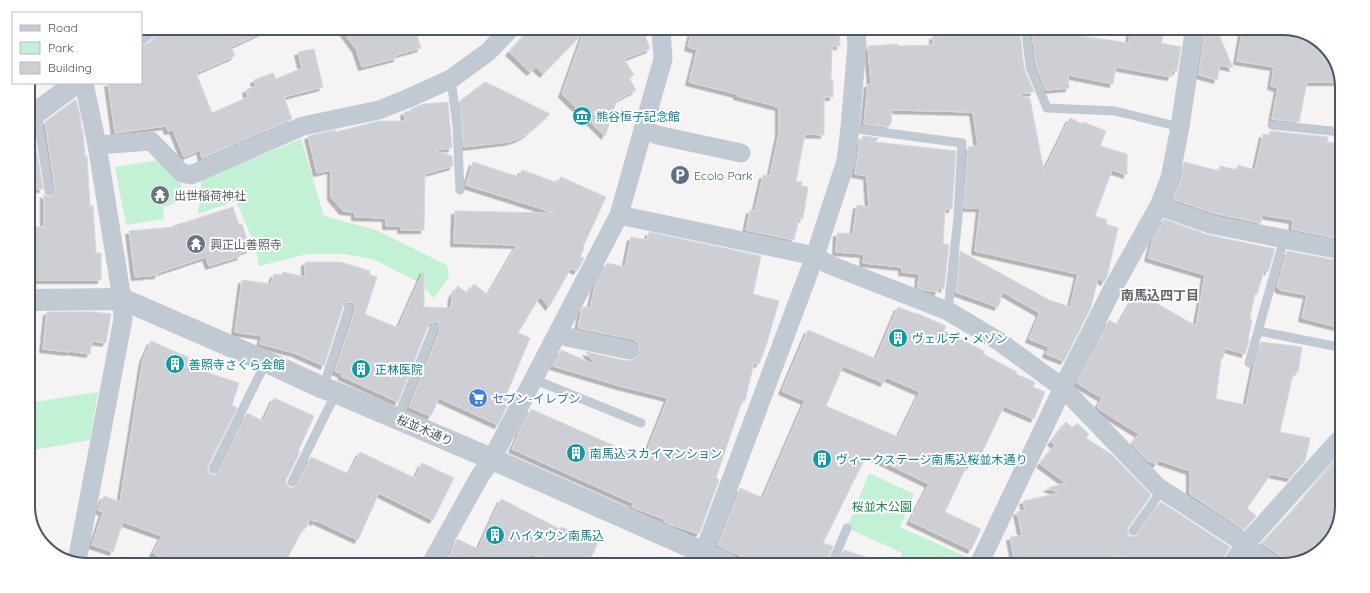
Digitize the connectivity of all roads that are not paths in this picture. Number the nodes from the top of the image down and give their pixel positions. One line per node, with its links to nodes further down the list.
1 (504, 35): 6 (street)
2 (661, 35): 14 (street)
3 (856, 35): 13 (street)
4 (1026, 35): 12 (lane)
5 (1194, 35): 12 (street)
6 (451, 78): 16 (street); 18 (lane)
7 (75, 84): 9 (street)
8 (84, 84): 16 (street)
9 (35, 114)
10 (35, 125): 19 (lane)
11 (1272, 125): 15 (lane)
12 (1180, 127): 20 (street)
13 (850, 128): 24 (street); 28 (lane)
14 (643, 129): 17 (street); 21 (street)
15 (1335, 131)
16 (97, 145): 25 (street)
17 (740, 153)
18 (460, 190)
19 (49, 191)
20 (1159, 206): 22 (street); 37 (street)
21 (619, 215): 24 (street); 31 (street)
22 (1284, 239): 23 (street); 30 (lane)
23 (1335, 249)
24 (815, 256): 28 (street); 50 (street)
25 (122, 299): 26 (street); 34 (street, 桜並木通り); 49 (street)
26 (35, 300)
27 (349, 308): 38 (lane)
28 (948, 311): 37 (street)
29 (434, 328): 39 (lane)
30 (1258, 331): 32 (lane); 35 (lane)
31 (558, 332): 33 (street); 36 (street)
32 (1335, 346)
33 (629, 350)
34 (267, 362): 38 (street, 桜並木通り); 43 (lane)
35 (1249, 364)
36 (533, 379): 40 (lane); 42 (street)
37 (1063, 388): 45 (street); 53 (street)
38 (330, 391): 39 (street, 桜並木通り); 44 (lane)
39 (397, 419): 42 (street, 桜並木通り)
40 (641, 423)
41 (1335, 444): 48 (street)
42 (492, 459): 50 (street, 桜並木通り); 51 (street)
43 (213, 469)
44 (292, 482)
45 (1162, 490): 47 (lane); 48 (street)
46 (847, 528): 52 (lane)
47 (1133, 531)
48 (1245, 545): 54 (street); 55 (street)
49 (76, 557)
50 (701, 557)
51 (434, 558)
52 (834, 558)
53 (982, 558)
54 (1236, 558)
55 (1263, 558)

